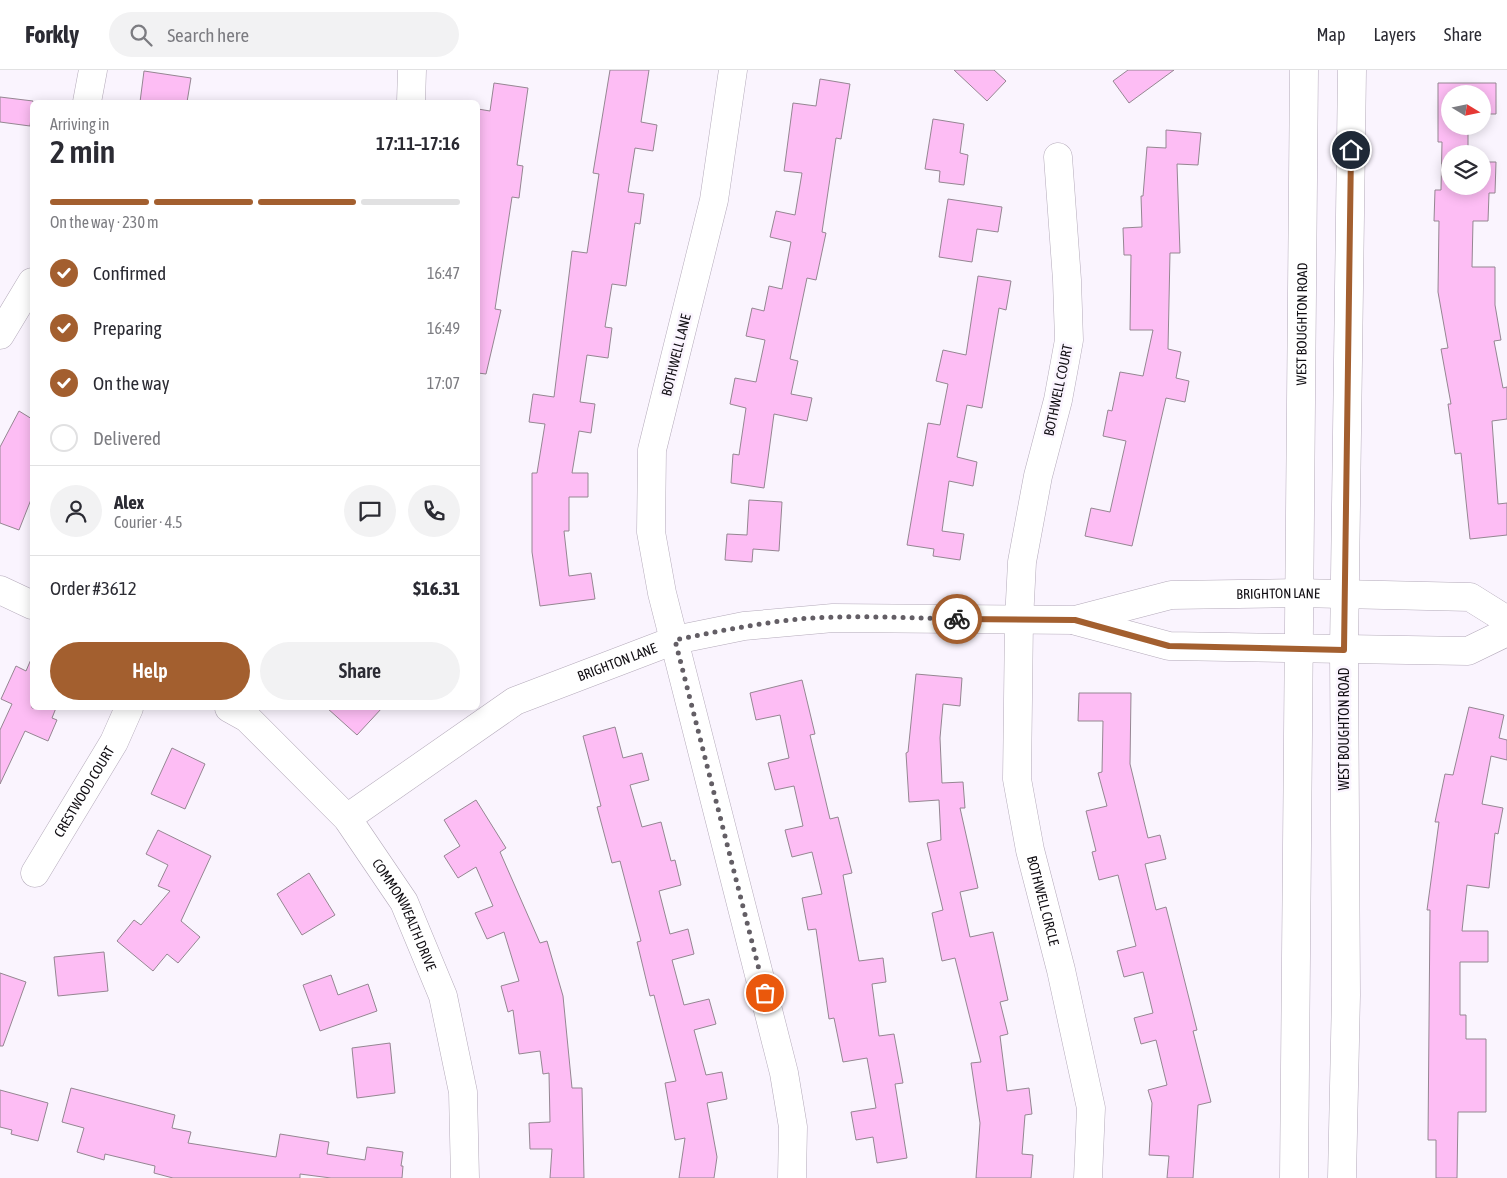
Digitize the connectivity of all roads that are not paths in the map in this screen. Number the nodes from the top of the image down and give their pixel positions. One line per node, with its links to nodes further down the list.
1 (92, 70): 6 (street)
2 (412, 70): 7 (street)
3 (733, 70): 19 (street, BOTHWELL LANE)
4 (1304, 70): 12 (street, WEST BOUGHTON ROAD)
5 (1352, 70): 13 (street, WEST BOUGHTON ROAD)
6 (87, 100)
7 (411, 100)
8 (1058, 157): 15 (street, BOTHWELL COURT)
9 (30, 285): 10 (street)
10 (0, 335)
11 (0, 590): 14 (street)
12 (1298, 593): 13 (street, BRIGHTON LANE); 16 (street, BRIGHTON LANE); 20 (street, WEST BOUGHTON ROAD)
13 (1346, 594): 17 (street, BRIGHTON LANE); 21 (street, WEST BOUGHTON ROAD)
14 (30, 604)
15 (1019, 620): 16 (street, BRIGHTON LANE); 19 (street, BRIGHTON LANE); 28 (street, BOTHWELL CIRCLE)
16 (1075, 620): 20 (street, BRIGHTON LANE)
17 (1507, 620)
18 (1507, 632): 21 (street, BRIGHTON LANE)
19 (675, 640): 24 (street, BRIGHTON LANE); 27 (street)
20 (1298, 648): 21 (street, BRIGHTON LANE); 29 (street, WEST BOUGHTON ROAD)
21 (1344, 650): 30 (street, WEST BOUGHTON ROAD)
22 (128, 710): 25 (street, CRESTWOOD COURT)
23 (232, 710): 24 (street, COMMONWEALTH DRIVE)
24 (348, 818): 26 (street, COMMONWEALTH DRIVE)
25 (35, 873)
26 (466, 1178)
27 (792, 1178)
28 (1088, 1178)
29 (1294, 1178)
30 (1342, 1178)

